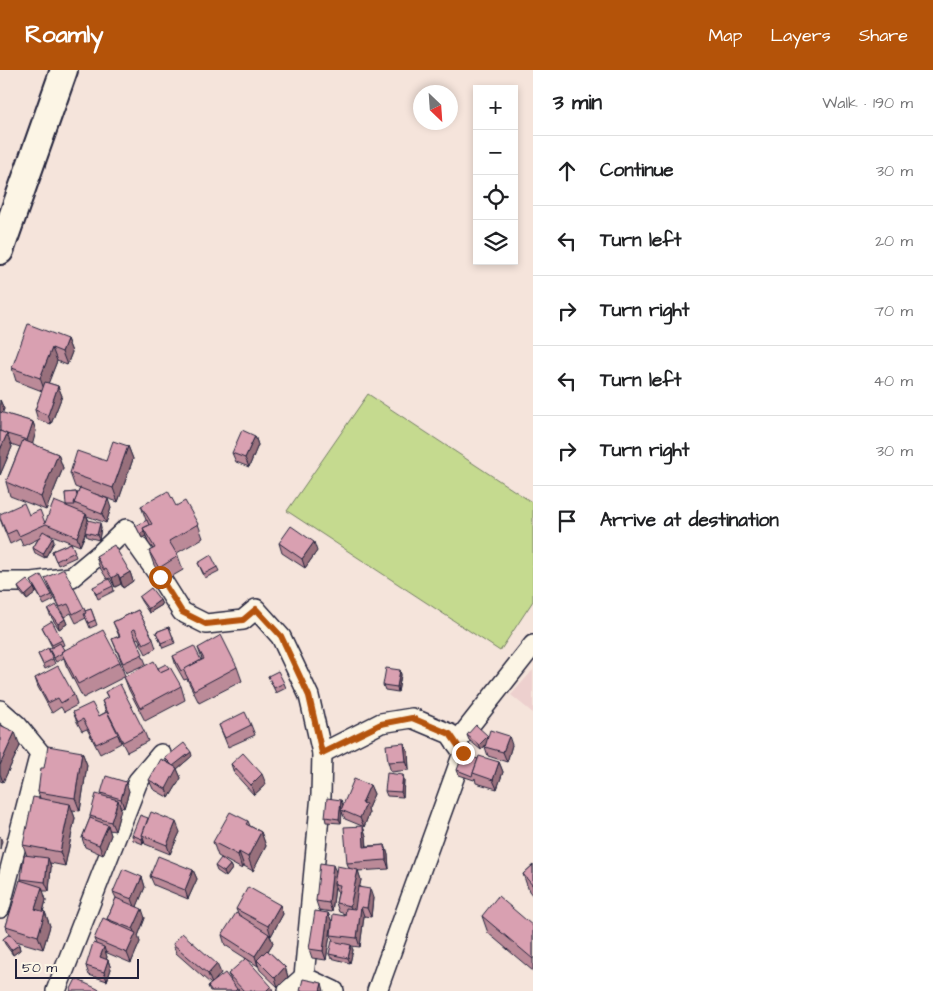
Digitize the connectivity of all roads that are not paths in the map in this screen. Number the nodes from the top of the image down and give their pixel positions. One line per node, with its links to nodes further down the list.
1 (64, 70): 2 (street)
2 (0, 251)
3 (0, 582): 7 (street)
4 (533, 645): 6 (street)
5 (0, 710): 9 (street)
6 (456, 742): 7 (street); 14 (street)
7 (322, 753): 10 (street)
8 (161, 754): 11 (street)
9 (0, 908)
10 (304, 977): 12 (street); 13 (street)
11 (56, 991)
12 (288, 991)
13 (334, 991)
14 (377, 991)

